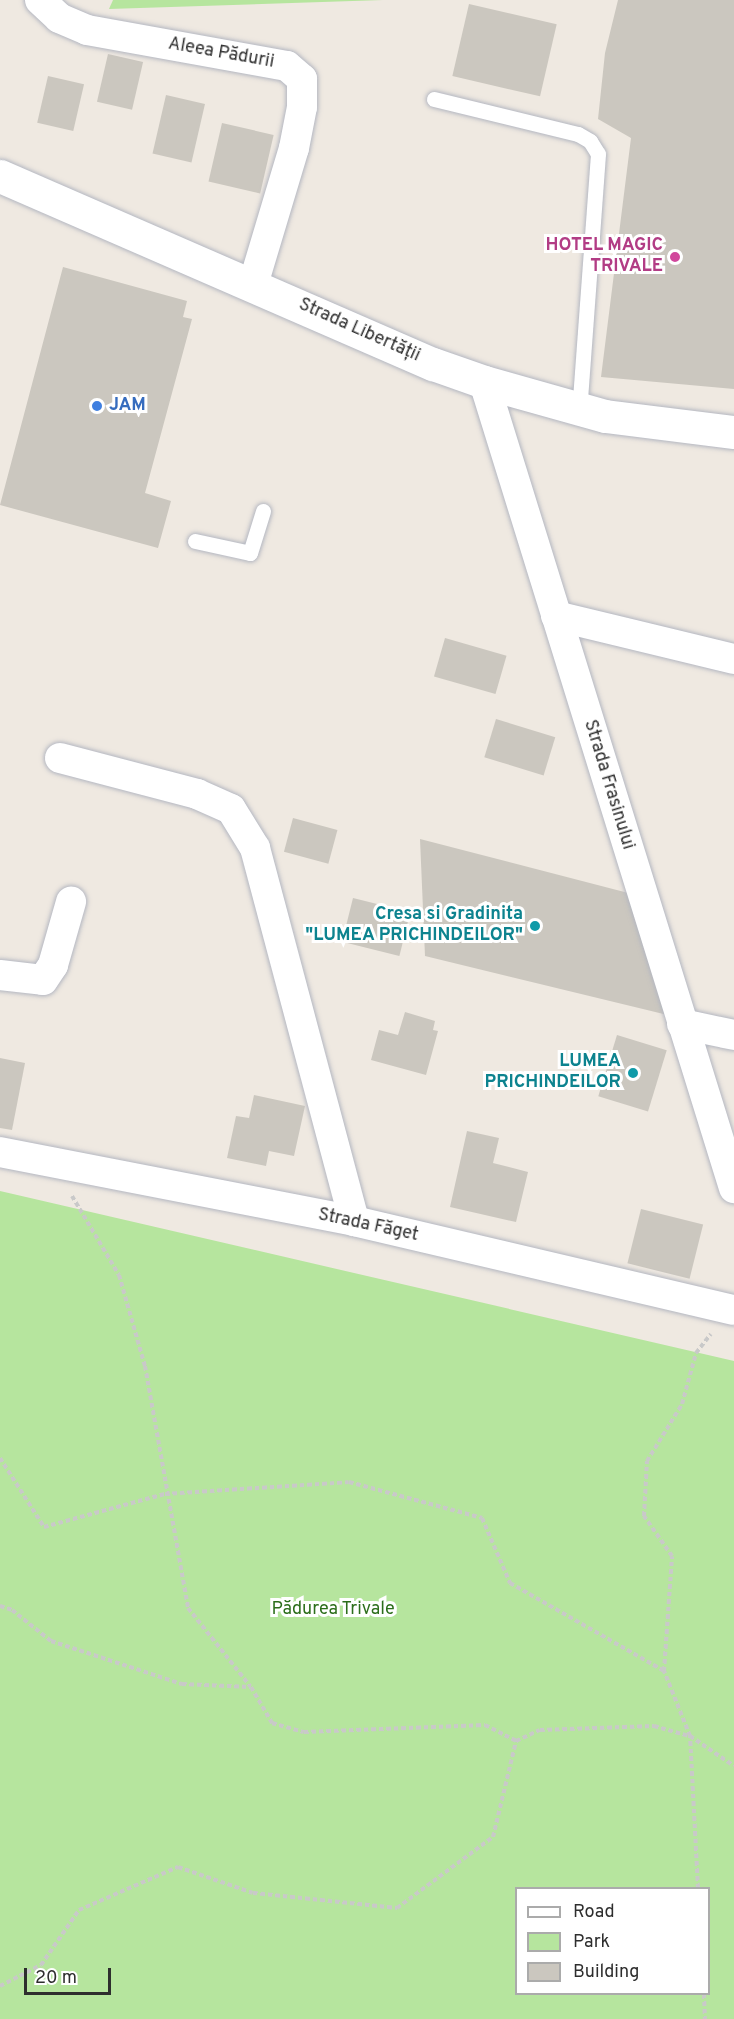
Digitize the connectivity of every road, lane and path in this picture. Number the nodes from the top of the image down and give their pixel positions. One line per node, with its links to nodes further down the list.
1 (40, 0): 4 (street, Aleea Pădurii)
2 (434, 99): 6 (lane)
3 (0, 176): 4 (street, Strada Libertății)
4 (253, 285): 5 (street, Strada Libertății)
5 (484, 382): 6 (street, Strada Libertății); 10 (street, Strada Frasinului)
6 (579, 410): 7 (street, Strada Libertății)
7 (734, 432)
8 (263, 511): 9 (lane)
9 (195, 540)
10 (556, 616): 11 (street); 15 (street, Strada Frasinului)
11 (734, 659)
12 (60, 758): 21 (street)
13 (71, 902): 14 (street)
14 (0, 975)
15 (682, 1024): 16 (street); 17 (street, Strada Frasinului)
16 (734, 1035)
17 (725, 1132): 20 (street, Strada Frasinului)
18 (0, 1152): 19 (street, Strada Făget)
19 (52, 1163): 21 (street, Strada Făget); 24 (path)
20 (734, 1188)
21 (354, 1221): 22 (street, Strada Făget)
22 (733, 1311): 26 (path)
23 (0, 1458): 24 (path)
24 (165, 1494): 26 (path); 27 (path)
25 (0, 1606): 27 (path)
26 (664, 1671): 28 (path)
27 (251, 1687): 29 (path)
28 (690, 1736): 29 (path); 30 (path); 31 (path)
29 (516, 1741): 32 (path)
30 (734, 1766)
31 (698, 1887)
32 (0, 1986)
33 (704, 1995): 34 (path)
34 (705, 2019)

